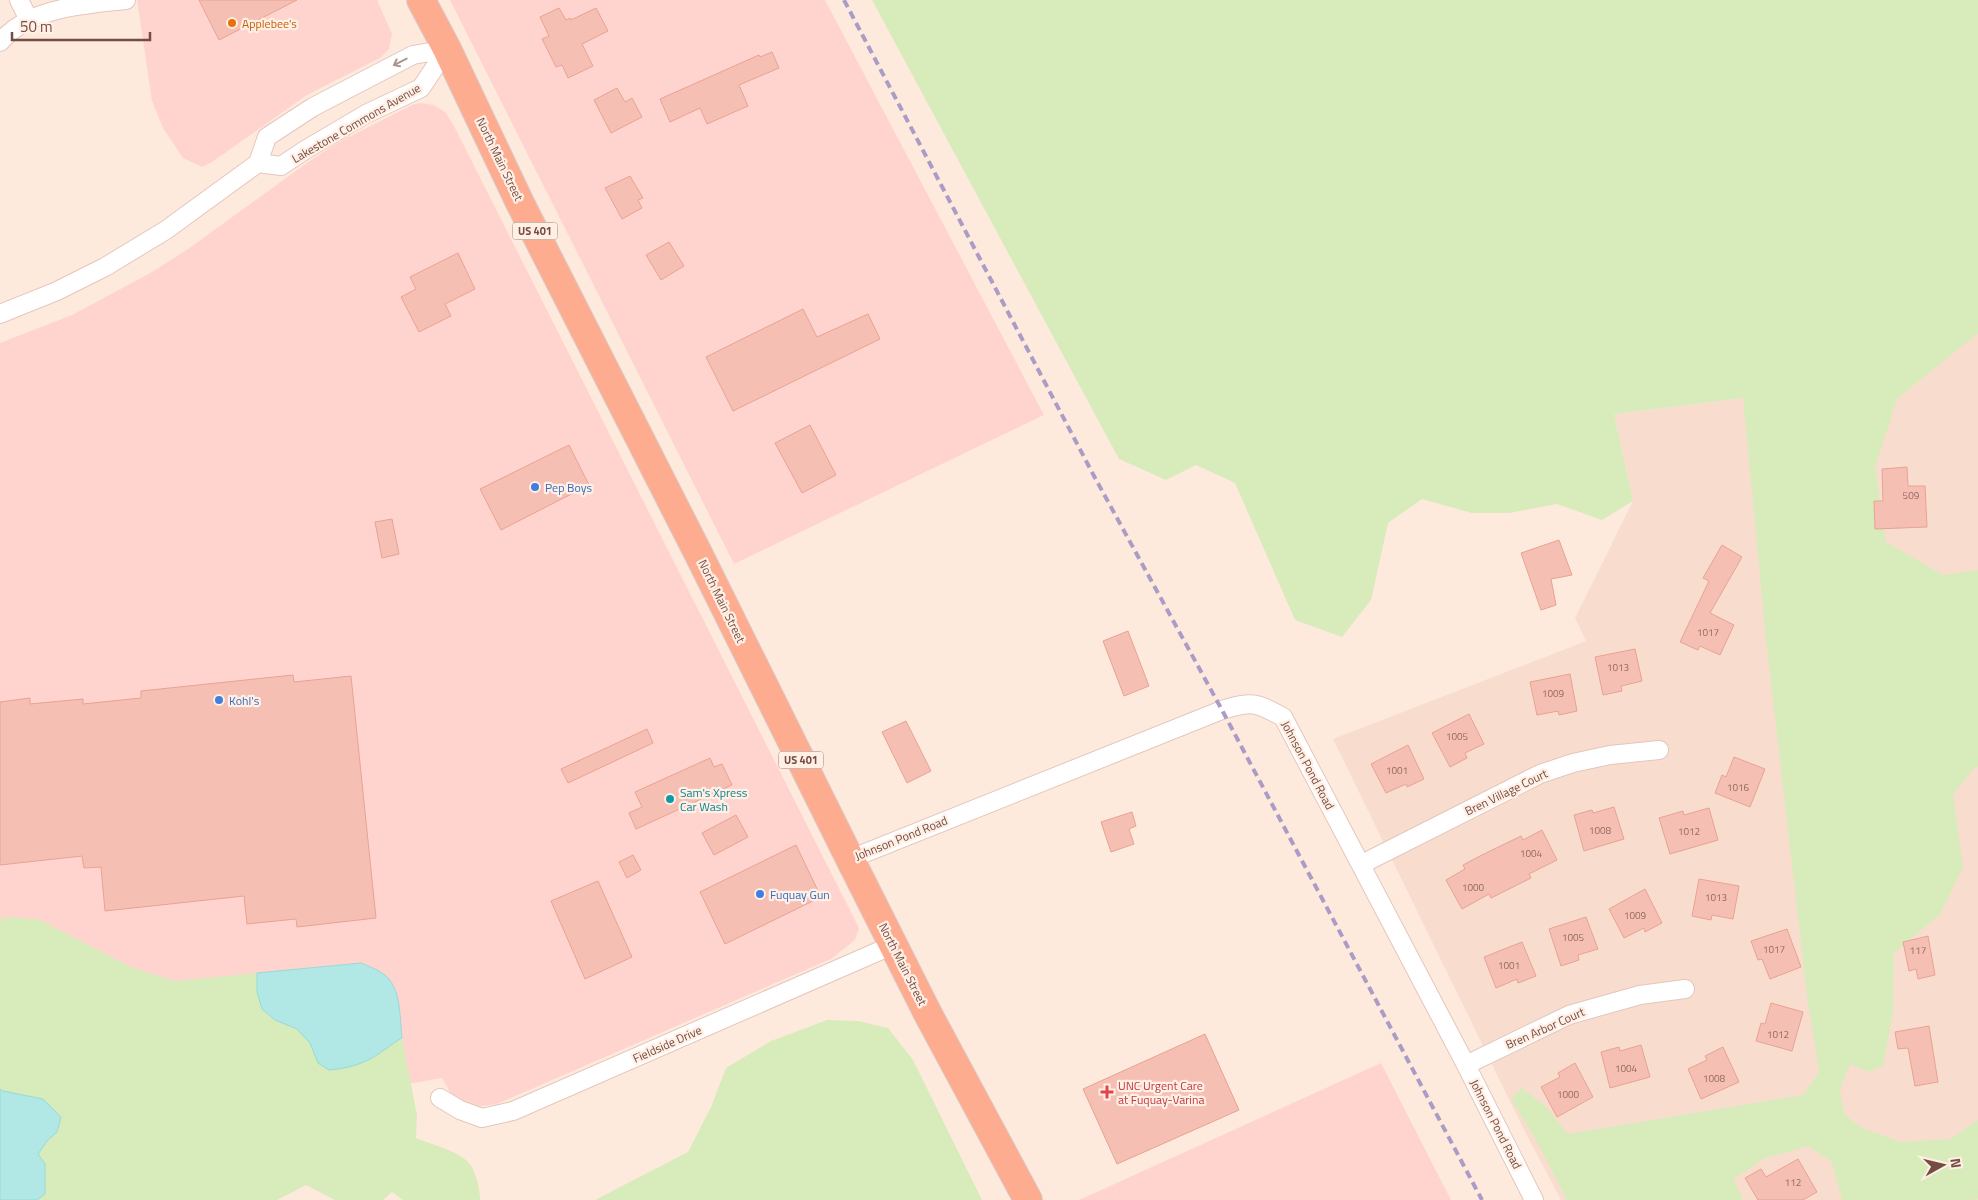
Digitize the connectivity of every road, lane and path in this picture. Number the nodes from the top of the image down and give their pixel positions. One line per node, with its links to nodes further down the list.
1 (19, 0): 4 (street)
2 (126, 0): 4 (street)
3 (421, 0): 6 (highway, North Main Street / US 401)
4 (29, 20): 5 (street)
5 (0, 42)
6 (447, 49): 7 (street, one-way to 7); 7 (street, Lakestone Commons Avenue); 10 (highway, North Main Street / US 401)
7 (258, 163): 8 (street)
8 (0, 314)
9 (1659, 750): 11 (street, Bren Village Court)
10 (850, 859): 11 (street, Johnson Pond Road); 12 (highway, North Main Street / US 401)
11 (1362, 864): 14 (street, Johnson Pond Road)
12 (893, 945): 15 (street, Fieldside Drive); 16 (highway, North Main Street / US 401)
13 (1685, 989): 14 (street, Bren Arbor Court)
14 (1466, 1065): 17 (street, Johnson Pond Road)
15 (440, 1098)
16 (1028, 1200)
17 (1534, 1200)

